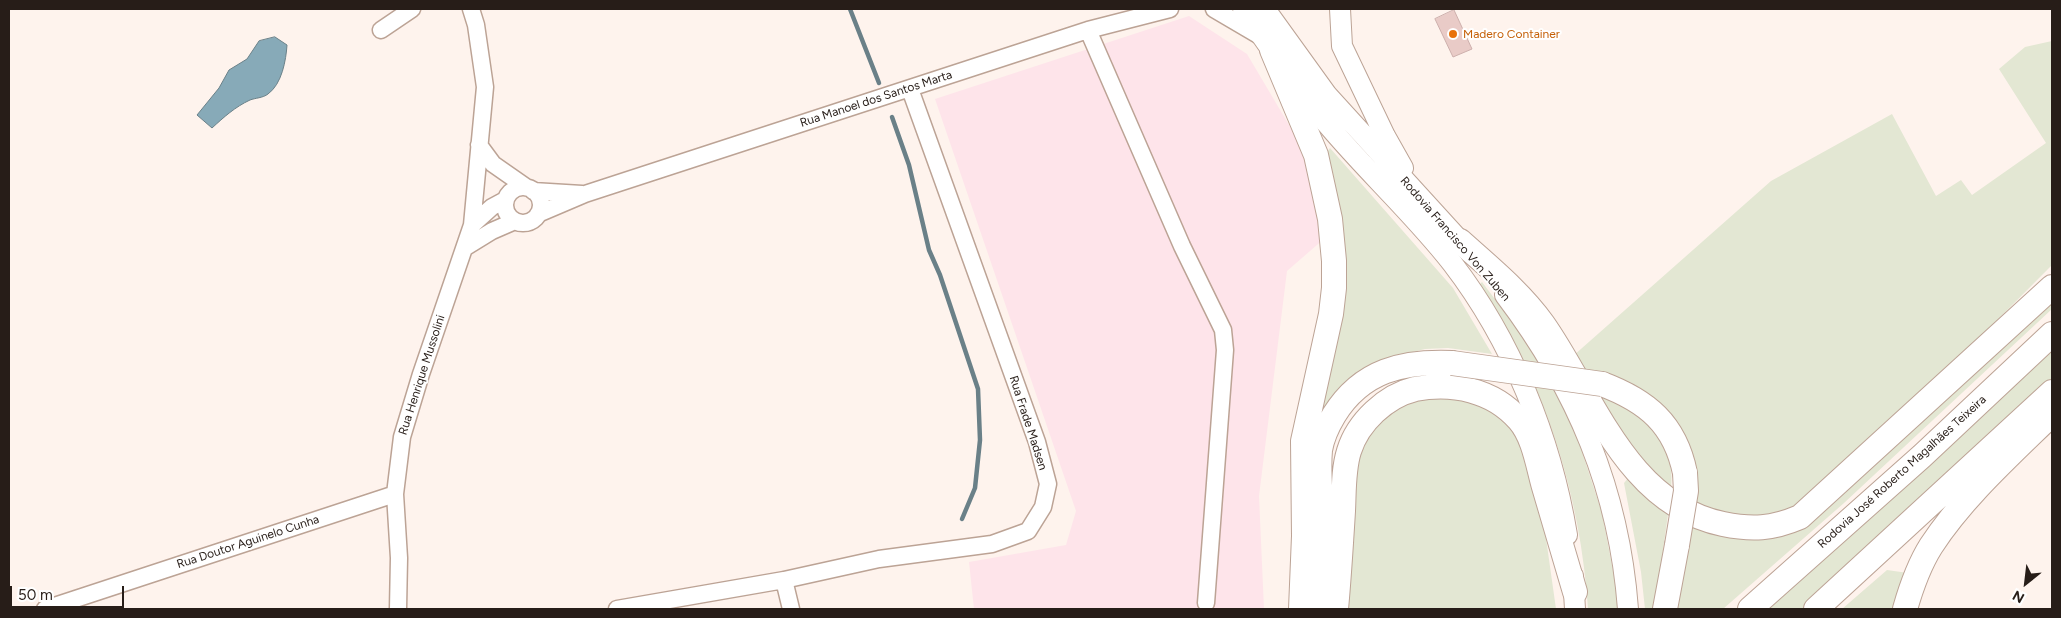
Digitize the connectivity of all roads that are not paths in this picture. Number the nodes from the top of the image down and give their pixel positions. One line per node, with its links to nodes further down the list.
1 (412, 9): 8 (street)
2 (471, 9): 12 (street, Rua Henrique Mussolini)
3 (1170, 9): 9 (street, Rua Manoel dos Santos Marta)
4 (1214, 9): 10 (street)
5 (1243, 9): 10 (main road, Rodovia Francisco Von Zuben)
6 (1265, 9): 16 (main road, Rodovia Francisco Von Zuben)
7 (1340, 9): 16 (main road)
8 (381, 30)
9 (1088, 30): 11 (street, Rua Manoel dos Santos Marta); 30 (street)
10 (1268, 44): 29 (main road, Rodovia Francisco Von Zuben); 35 (highway)
11 (910, 89): 15 (street, Rua Manoel dos Santos Marta); 28 (street, Rua Frade Madsen)
12 (479, 145): 13 (street, Rua Henrique Mussolini); 14 (street)
13 (476, 176): 17 (street, Rua Henrique Mussolini); 20 (street, Rua Henrique Mussolini)
14 (529, 189): 15 (street, Rua Manoel dos Santos Marta); 17 (street); 18 (street)
15 (585, 194): 18 (street, Rua Manoel dos Santos Marta)
16 (1422, 200): 21 (main road, Rodovia Francisco Von Zuben)
17 (499, 204): 19 (street); 20 (street)
18 (538, 214): 19 (street)
19 (515, 221): 22 (street)
20 (472, 225): 22 (street, Rua Henrique Mussolini)
21 (1460, 241): 23 (highway); 38 (main road, Rodovia Francisco Von Zuben)
22 (466, 247): 27 (street, Rua Henrique Mussolini)
23 (2052, 287)
24 (2052, 334): 40 (highway, Rodovia José Roberto Magalhães Teixeira)
25 (2052, 392): 41 (highway)
26 (2052, 414): 42 (highway)
27 (395, 494): 31 (street, Rua Doutor Aguinelo Cunha); 32 (street, Rua Henrique Mussolini)
28 (784, 580): 33 (street, Rua Frade Madsen); 34 (street)
29 (1575, 601): 37 (highway)
30 (1206, 603)
31 (45, 609)
32 (398, 609)
33 (617, 609)
34 (791, 609)
35 (1301, 609)
36 (1318, 609): 39 (highway, bridge)
37 (1336, 609)
38 (1628, 609)
39 (1665, 609)
40 (1750, 609)
41 (1816, 609)
42 (1905, 609)

